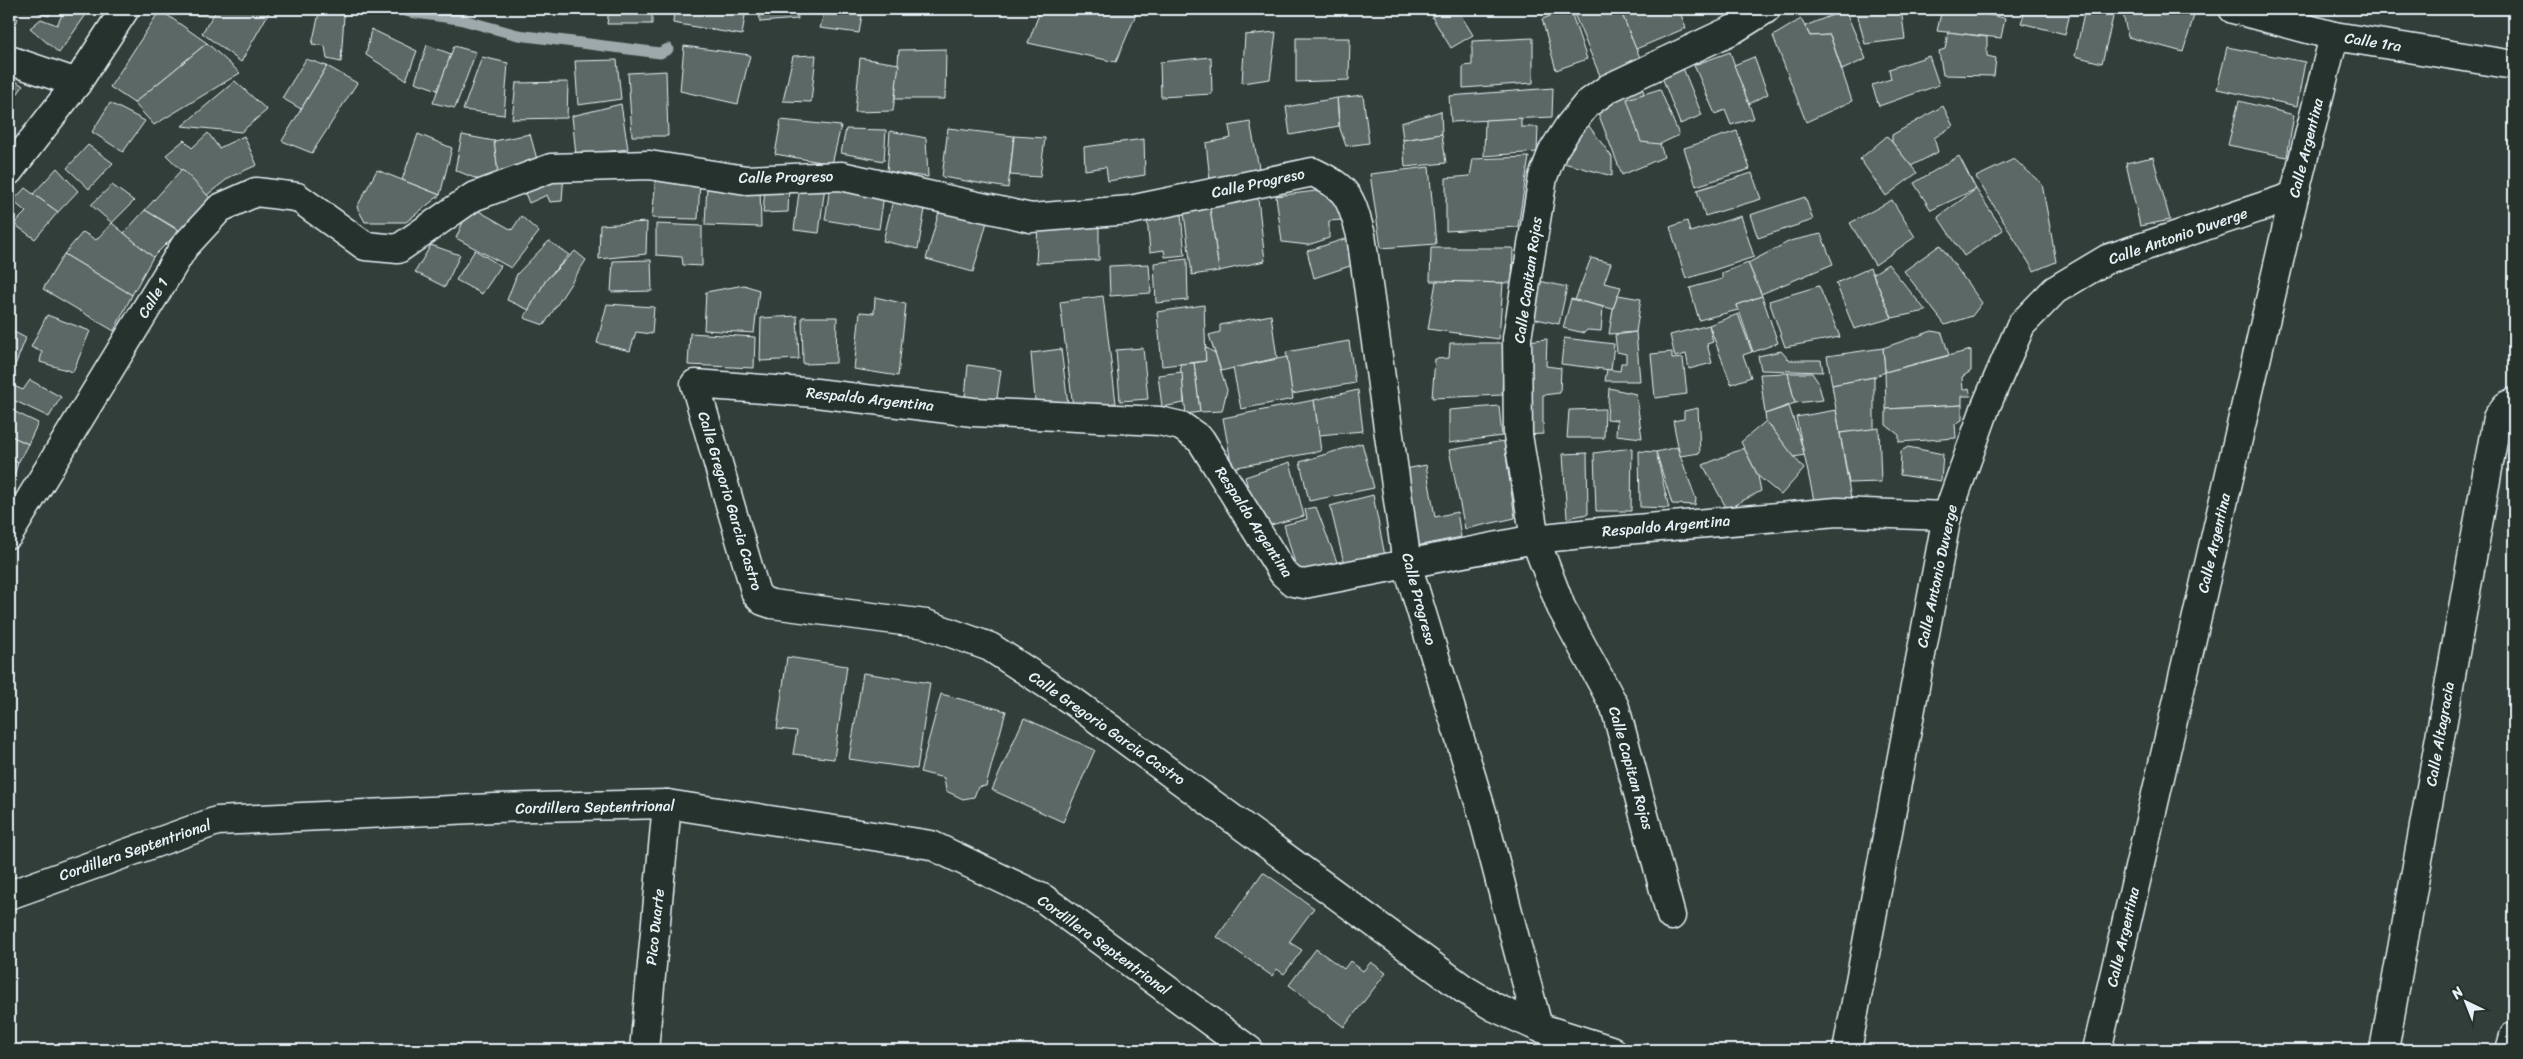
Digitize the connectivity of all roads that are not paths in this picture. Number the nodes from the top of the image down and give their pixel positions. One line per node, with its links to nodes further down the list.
1 (125, 9): 7 (street)
2 (1766, 9): 15 (street, Calle Capitan Rojas)
3 (2233, 9): 4 (street, Calle 1ra)
4 (2334, 36): 6 (street, Calle 1ra); 9 (street, Calle Argentina)
5 (9, 60): 7 (street)
6 (2514, 65)
7 (77, 83): 8 (street)
8 (9, 171)
9 (2294, 196): 13 (street, Calle Antonio Duverge); 26 (street, Calle Argentina)
10 (365, 246): 14 (street, Calle 1); 16 (street, Calle Progreso)
11 (695, 384): 16 (street, Respaldo Argentina); 20 (street, Calle Gregorio Garcia Castro)
12 (2506, 410): 27 (street, Calle Altagracia)
13 (1947, 516): 15 (street, Respaldo Argentina); 25 (street, Calle Antonio Duverge)
14 (9, 534)
15 (1535, 540): 16 (street, Respaldo Argentina); 19 (street, Calle Capitan Rojas)
16 (1406, 564): 20 (street, Calle Progreso)
17 (667, 804): 18 (street, Cordillera Septentrional); 22 (street, Pico Duarte); 23 (street, Cordillera Septentrional)
18 (9, 896)
19 (1671, 916)
20 (1538, 1027): 24 (street, Calle Gregorio Garcia Castro)
21 (2514, 1036): 28 (street)
22 (644, 1050)
23 (1249, 1050)
24 (1611, 1050)
25 (1847, 1050)
26 (2097, 1050)
27 (2384, 1050)
28 (2510, 1050)

